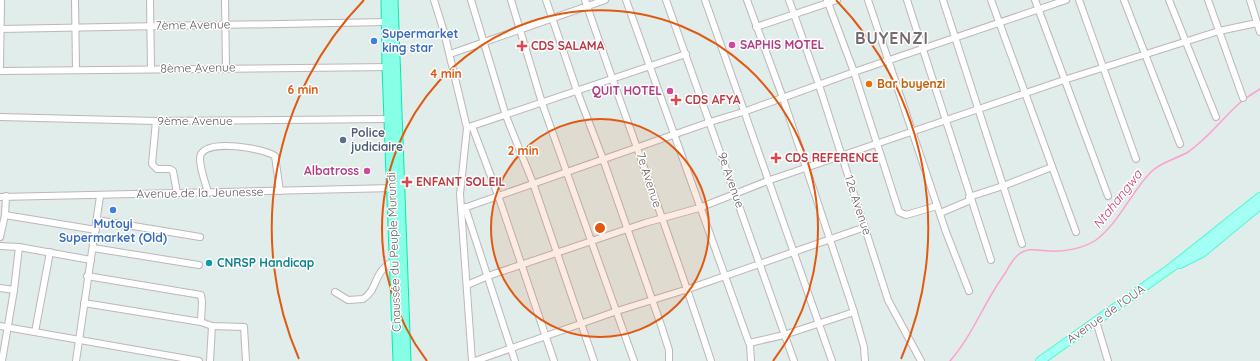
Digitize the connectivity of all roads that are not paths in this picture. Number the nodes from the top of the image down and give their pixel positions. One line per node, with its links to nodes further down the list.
1 (1, 0): 42 (street)
2 (75, 0): 41 (street)
3 (150, 0): 39 (street)
4 (225, 0): 37 (street)
5 (386, 0): 35 (highway, Chaussée du Peuple Murundi)
6 (394, 0): 55 (highway, Chaussée du Peuple Murundi)
7 (434, 0): 50 (street)
8 (471, 0): 47 (street)
9 (511, 0): 43 (street)
10 (546, 0): 34 (street)
11 (585, 0): 31 (street, 7e Avenue)
12 (605, 0): 31 (street)
13 (626, 0): 56 (street)
14 (666, 0): 51 (street, 9e Avenue)
15 (706, 0): 72 (street)
16 (747, 0): 40 (street)
17 (789, 0): 33 (street, 12e Avenue)
18 (837, 0): 30 (street)
19 (868, 0): 53 (street)
20 (907, 0): 49 (street)
21 (943, 0): 46 (street)
22 (991, 0): 36 (street)
23 (1035, 0): 32 (street)
24 (1066, 0): 32 (street)
25 (1079, 0): 58 (street)
26 (1124, 0): 52 (street)
27 (1168, 0): 48 (street)
28 (1208, 0): 44 (street)
29 (1250, 0): 38 (street)
30 (828, 1): 33 (street); 62 (street)
31 (587, 7): 34 (street); 63 (street, 7e Avenue)
32 (1038, 10): 36 (street); 64 (street)
33 (794, 14): 40 (street); 65 (street, 12e Avenue)
34 (553, 18): 43 (street); 66 (street)
35 (386, 22): 37 (street, 7ème Avenue); 55 (highway, Chaussée du Peuple Murundi)
36 (999, 23): 46 (street); 67 (street)
37 (226, 24): 39 (street, 7ème Avenue); 57 (street)
38 (1257, 24): 44 (street); 45 (street)
39 (151, 26): 41 (street, 7ème Avenue); 59 (street)
40 (756, 27): 68 (street)
41 (76, 28): 42 (street, 7ème Avenue); 61 (street)
42 (1, 29): 54 (street)
43 (520, 29): 47 (street); 70 (street)
44 (1219, 31): 48 (street); 69 (street)
45 (1260, 32)
46 (956, 37): 49 (street); 71 (street)
47 (485, 42): 50 (street); 73 (street)
48 (1184, 42): 52 (street); 75 (street)
49 (922, 48): 53 (street); 78 (street)
50 (450, 54): 80 (street)
51 (686, 54): 56 (street); 79 (street, 9e Avenue)
52 (1146, 55): 58 (street); 84 (street)
53 (888, 60): 62 (street); 81 (street)
54 (0, 66)
55 (391, 66): 57 (street, 8ème Avenue); 76 (highway, Chaussée du Peuple Murundi); 95 (highway, Chaussée du Peuple Murundi)
56 (650, 66): 63 (street); 82 (street)
57 (226, 68): 59 (street, 8ème Avenue)
58 (1104, 68): 64 (street); 88 (street)
59 (151, 69): 61 (street, 8ème Avenue)
60 (0, 70): 61 (street, 8ème Avenue)
61 (76, 70)
62 (854, 72): 65 (street); 83 (street)
63 (612, 80): 66 (street); 85 (street, 7e Avenue)
64 (1064, 80): 67 (street); 102 (street)
65 (819, 85): 68 (street); 86 (street, 12e Avenue)
66 (577, 91): 70 (street); 87 (street)
67 (1025, 94): 71 (street); 89 (street)
68 (783, 98): 72 (street); 90 (street)
69 (1243, 98)
70 (542, 103): 73 (street); 91 (street)
71 (979, 109): 78 (street); 94 (street)
72 (746, 111): 79 (street); 92 (street)
73 (506, 116): 80 (street); 93 (street)
74 (0, 117): 77 (street, 9ème Avenue)
75 (1216, 118)
76 (389, 119): 77 (street, 9ème Avenue); 95 (highway, Chaussée du Peuple Murundi)
77 (156, 121): 98 (street)
78 (945, 121): 81 (street); 105 (street)
79 (710, 122): 82 (street); 99 (street, 9e Avenue)
80 (470, 127): 100 (street); 108 (street)
81 (913, 132): 83 (street); 107 (street)
82 (675, 134): 85 (street); 109 (street)
83 (878, 144): 86 (street); 107 (street)
84 (1180, 144)
85 (638, 147): 87 (street); 112 (street, 7e Avenue)
86 (842, 156): 90 (street); 114 (street, 12e Avenue)
87 (604, 159): 91 (street); 115 (street)
88 (1136, 159)
89 (1052, 167): 94 (street); 117 (street)
90 (806, 169): 92 (street); 120 (street)
91 (567, 171): 93 (street); 122 (street)
92 (770, 180): 99 (street); 128 (street)
93 (532, 183): 100 (street); 129 (street)
94 (1003, 186): 105 (street); 123 (street)
95 (395, 188): 96 (street, Avenue de la Jeunesse); 132 (highway, Chaussée du Peuple Murundi); 169 (highway, Chaussée du Peuple Murundi)
96 (280, 191): 97 (street, Avenue de la Jeunesse); 97 (street)
97 (208, 192): 98 (street, Avenue de la Jeunesse)
98 (177, 193): 101 (street, Avenue de la Jeunesse)
99 (735, 194): 109 (street); 133 (street, 9e Avenue)
100 (498, 195): 108 (street); 135 (street)
101 (100, 196): 103 (street, Avenue de la Jeunesse); 113 (street)
102 (1108, 196)
103 (3, 197): 111 (street)
104 (1260, 197): 121 (main road, Avenue de l'OUA)
105 (970, 199): 110 (street); 131 (street)
106 (1260, 205): 121 (main road, Avenue de l'OUA)
107 (935, 207): 110 (street); 136 (street)
108 (463, 208): 138 (street); 140 (street)
109 (699, 208): 112 (street); 139 (street)
110 (940, 213): 144 (street)
111 (5, 216): 116 (street); 118 (street)
112 (661, 218): 115 (street); 142 (street, 7e Avenue)
113 (97, 220): 116 (street); 119 (street)
114 (865, 227): 120 (street); 182 (street, 12e Avenue)
115 (628, 228): 122 (street); 146 (street)
116 (96, 230): 126 (street)
117 (1076, 232)
118 (0, 237)
119 (200, 237)
120 (829, 239): 128 (street); 149 (street)
121 (1212, 240): 150 (main road, Avenue de l'OUA)
122 (592, 242): 129 (street); 148 (street)
123 (1022, 244)
124 (0, 246): 125 (street)
125 (19, 247): 127 (street); 143 (street)
126 (93, 248): 130 (street); 134 (street)
127 (50, 252): 130 (street); 157 (street)
128 (794, 252): 133 (street); 153 (street)
129 (557, 253): 135 (street); 152 (street)
130 (91, 260): 137 (street)
131 (990, 260)
132 (394, 261): 145 (street); 168 (highway, Chaussée du Peuple Murundi)
133 (760, 264): 139 (street); 158 (street, 9e Avenue)
134 (199, 265)
135 (521, 265): 138 (street); 159 (street)
136 (954, 265)
137 (87, 276): 147 (street); 151 (street)
138 (488, 276): 140 (street); 162 (street)
139 (724, 276): 142 (street); 161 (street)
140 (467, 285): 170 (street)
141 (0, 288): 143 (street)
142 (688, 289): 146 (street); 177 (street, 7e Avenue)
143 (14, 290): 156 (street)
144 (969, 291)
145 (335, 292)
146 (653, 300): 148 (street); 176 (street)
147 (84, 303): 151 (street); 160 (street)
148 (617, 311): 152 (street); 175 (street)
149 (854, 312): 153 (street); 181 (street)
150 (1096, 321): 183 (main road, Avenue de l'OUA); 184 (street)
151 (201, 322): 155 (street)
152 (582, 324): 159 (street); 174 (street)
153 (819, 324): 158 (street); 180 (street)
154 (0, 326): 156 (street)
155 (212, 326): 166 (street); 167 (street)
156 (8, 328): 157 (street); 163 (street)
157 (35, 332): 160 (street)
158 (784, 334): 161 (street); 179 (street, 9e Avenue)
159 (546, 337): 162 (street); 173 (street)
160 (79, 340): 164 (street); 165 (street)
161 (749, 342): 178 (street)
162 (511, 350): 171 (street); 172 (street)
163 (3, 360)
164 (76, 361)
165 (199, 361)
166 (210, 361)
167 (246, 361)
168 (398, 361)
169 (406, 361)
170 (472, 361)
171 (475, 361)
172 (514, 361)
173 (554, 361)
174 (594, 361)
175 (634, 361)
176 (669, 361)
177 (711, 361)
178 (751, 361)
179 (794, 361)
180 (832, 361)
181 (866, 361)
182 (921, 361)
183 (1040, 361)
184 (1108, 361)

